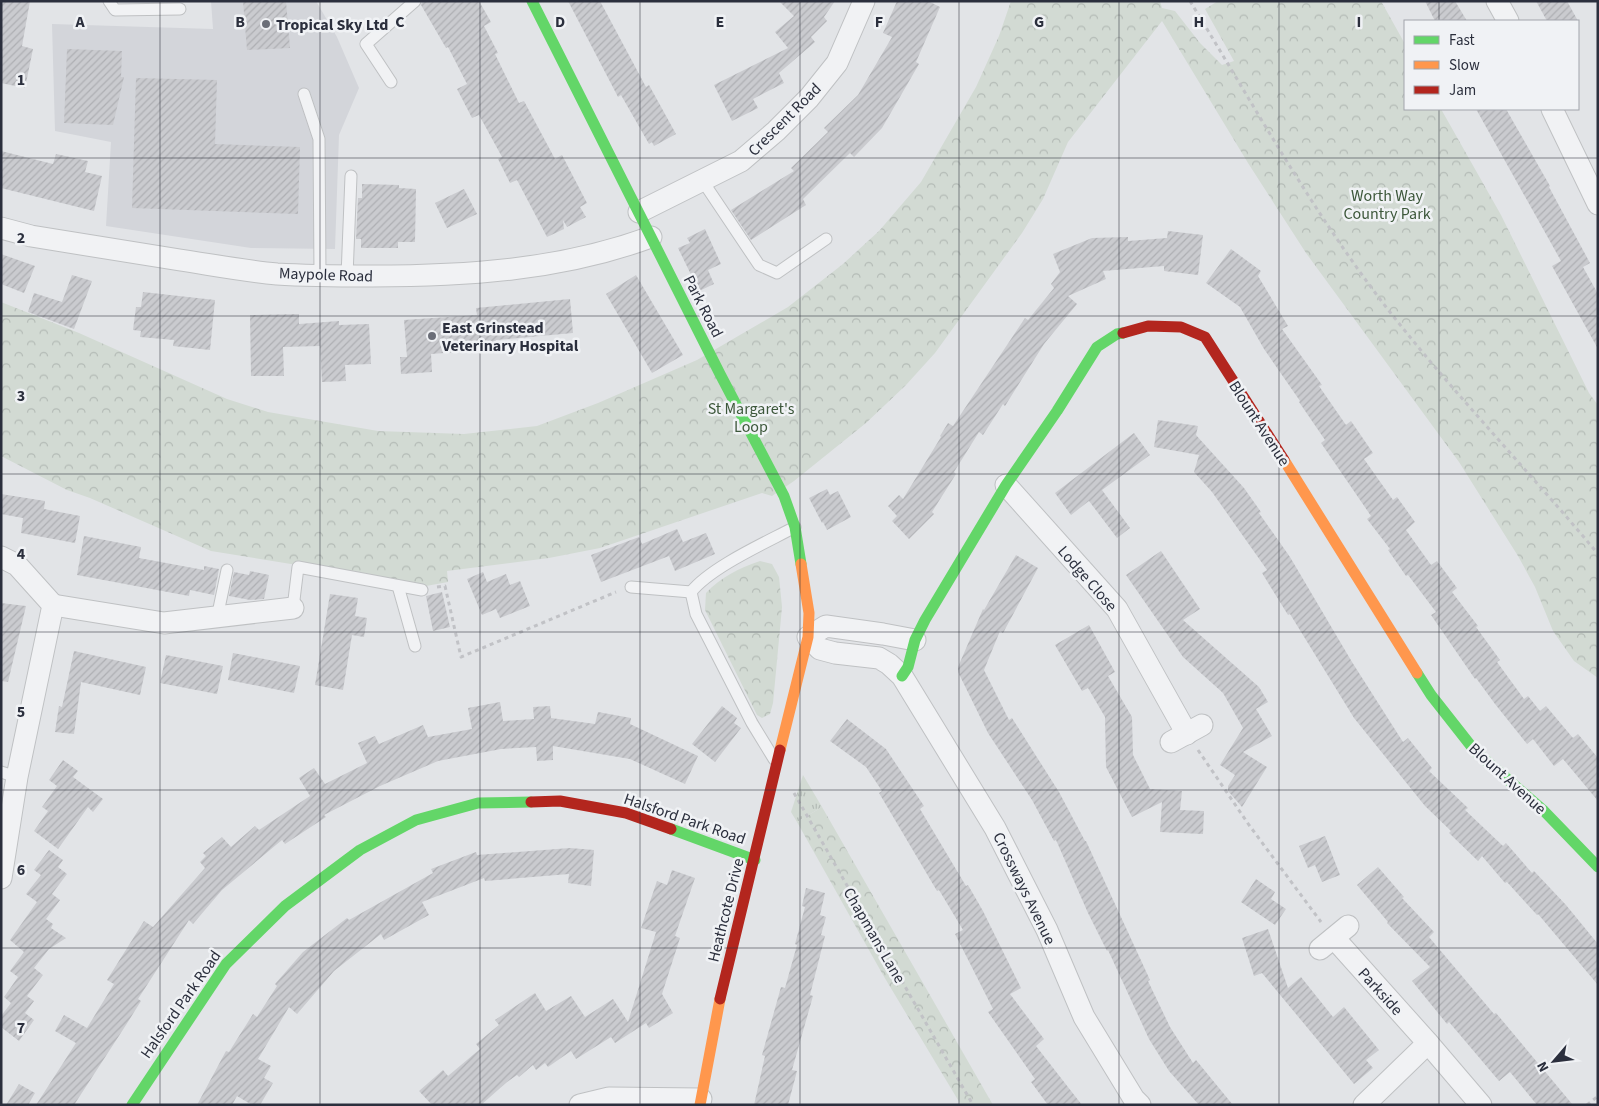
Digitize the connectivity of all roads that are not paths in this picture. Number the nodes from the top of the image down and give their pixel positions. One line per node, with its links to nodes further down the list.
1 (109, 1): 6 (lane)
2 (415, 1): 8 (lane)
3 (532, 1): 15 (street, Park Road)
4 (864, 1): 13 (street, Crescent Road)
5 (1497, 1): 7 (street)
6 (180, 9)
7 (1507, 20)
8 (391, 82)
9 (304, 94): 19 (lane)
10 (1553, 110): 11 (street)
11 (1590, 169): 14 (street)
12 (351, 176): 20 (lane)
13 (702, 180): 15 (street, Crescent Road); 18 (lane)
14 (1598, 204)
15 (639, 212): 17 (street, Park Road)
16 (1, 228): 19 (street, Maypole Road)
17 (651, 237): 20 (street, Maypole Road); 22 (street, Park Road)
18 (826, 239)
19 (320, 275): 20 (street, Maypole Road)
20 (347, 276)
21 (1006, 485): 33 (street, Blount Avenue); 36 (street, Lodge Close); 41 (street, Blount Avenue)
22 (795, 527): 28 (lane); 32 (street, Park Road)
23 (1, 557): 29 (street)
24 (227, 570): 31 (lane)
25 (398, 586): 27 (lane); 30 (lane); 34 (lane)
26 (631, 586): 28 (lane)
27 (422, 590)
28 (691, 592): 37 (lane)
29 (53, 605): 31 (street); 38 (street)
30 (293, 608): 31 (street)
31 (217, 618)
32 (808, 637): 33 (street); 35 (street); 37 (street, Heathcote Drive)
33 (915, 640): 35 (street, Blount Avenue)
34 (415, 646)
35 (902, 676): 48 (street, Crossways Avenue)
36 (1187, 734)
37 (778, 765): 40 (street, Heathcote Drive)
38 (9, 774): 39 (street)
39 (4, 844): 42 (street)
40 (755, 860): 45 (street, Heathcote Drive); 46 (street, Halsford Park Road)
41 (1598, 867)
42 (1, 878)
43 (1334, 938): 44 (street, Parkside)
44 (1428, 1043): 49 (street); 50 (street, Parkside)
45 (701, 1102): 47 (street)
46 (132, 1105)
47 (580, 1105)
48 (1140, 1105)
49 (1364, 1105)
50 (1481, 1105)

